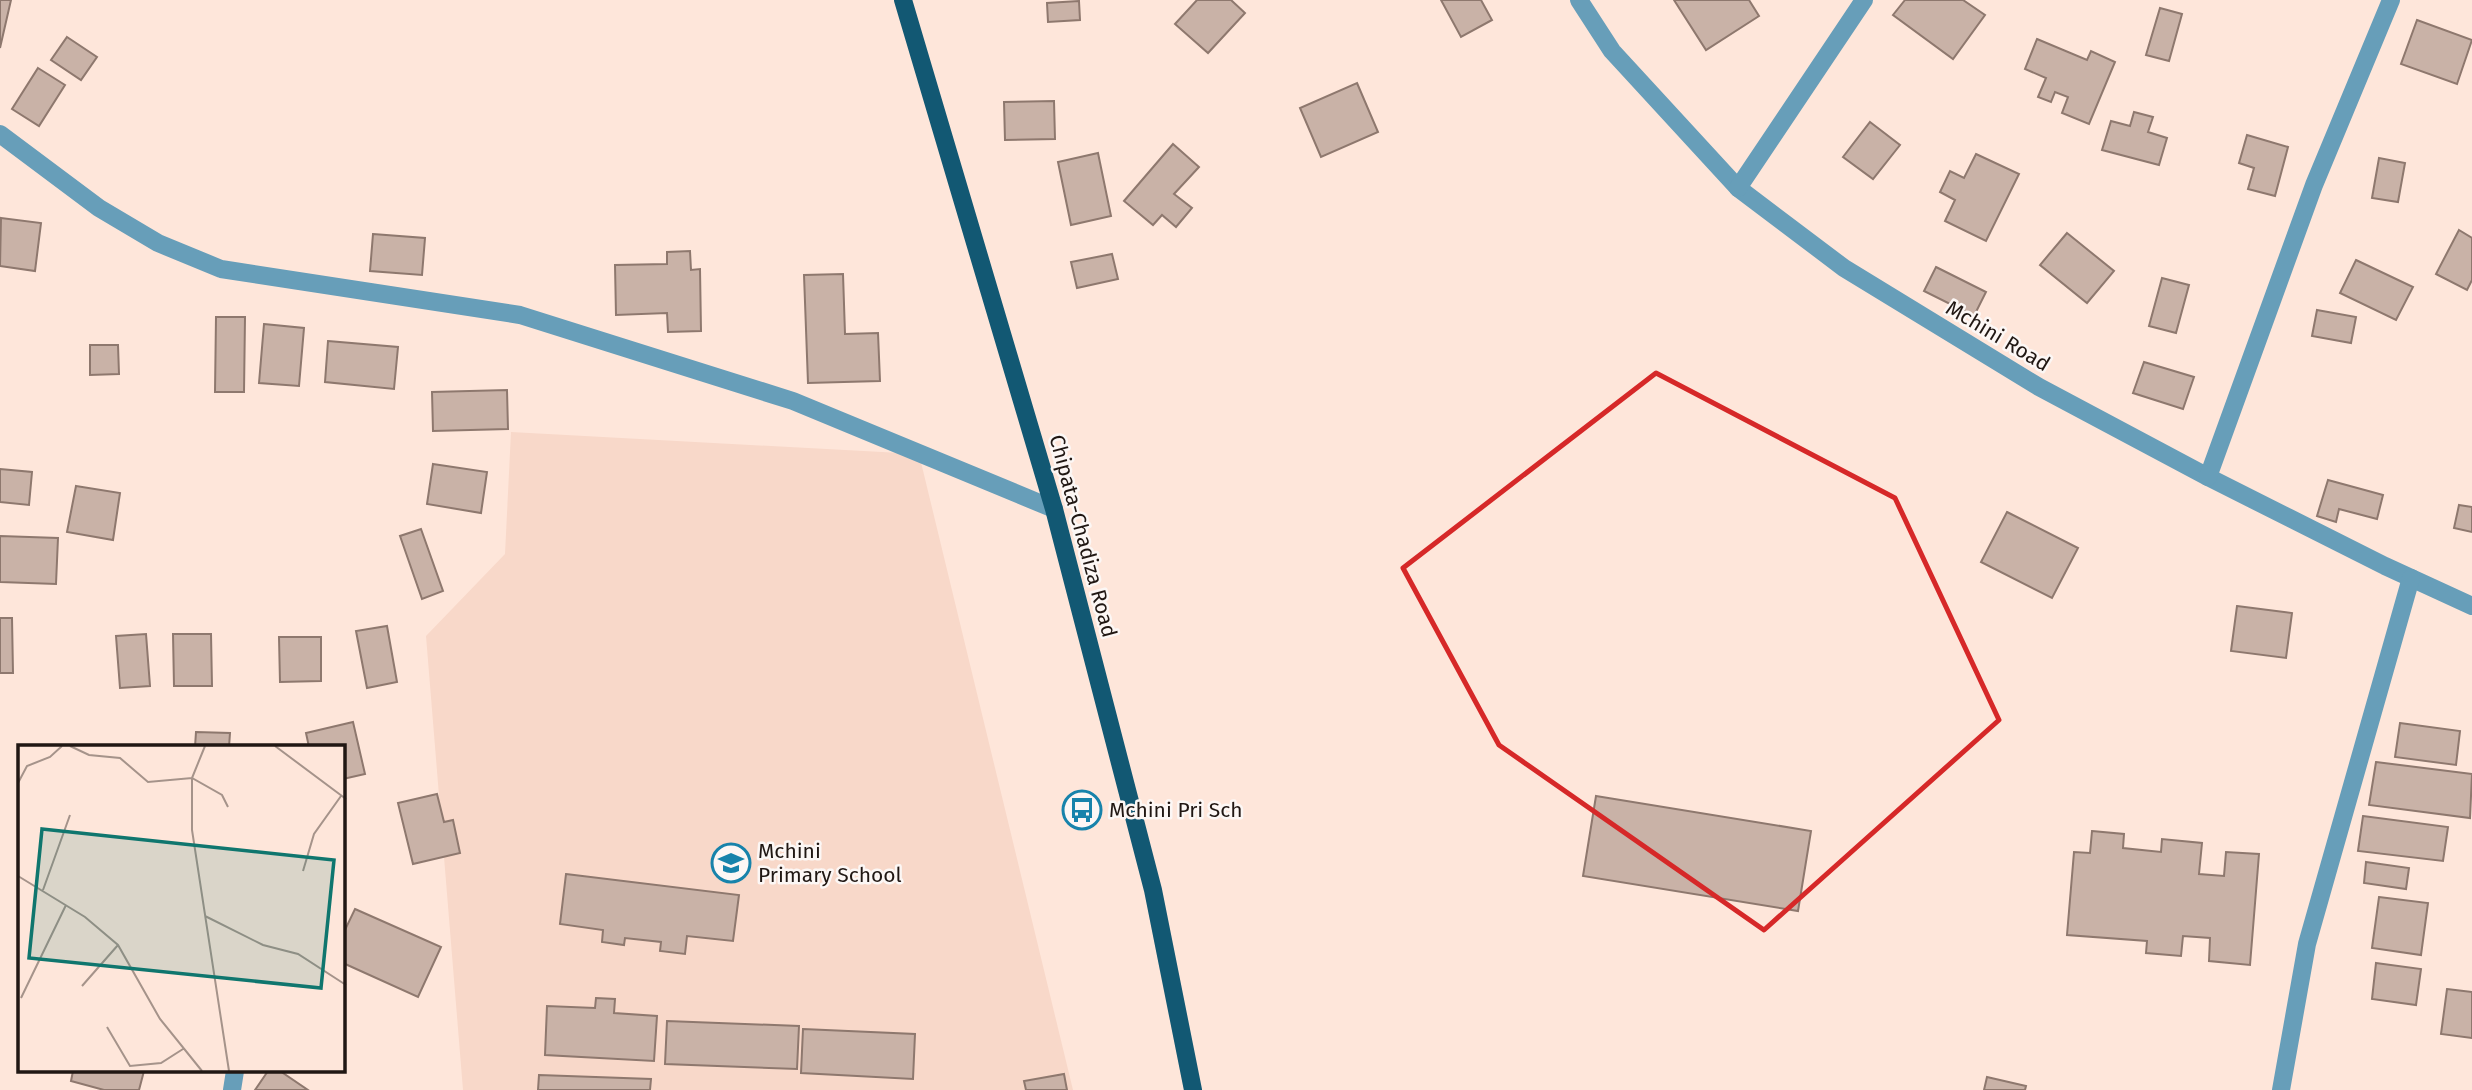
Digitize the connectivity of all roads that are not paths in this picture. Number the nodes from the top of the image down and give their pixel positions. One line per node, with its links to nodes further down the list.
1 (903, 0): 8 (main road, Chipata-Chadiza Road)
2 (1579, 0): 6 (street, Mchini Road)
3 (1864, 0): 6 (street)
4 (2391, 0): 7 (street)
5 (0, 134): 8 (street)
6 (1738, 188): 7 (street, Mchini Road)
7 (2208, 477): 9 (street, Mchini Road)
8 (1054, 509): 13 (main road, Chipata-Chadiza Road)
9 (2411, 578): 10 (street, Mchini Road); 14 (street)
10 (2472, 606)
11 (235, 1072): 12 (street)
12 (232, 1090)
13 (1193, 1090)
14 (2281, 1090)

